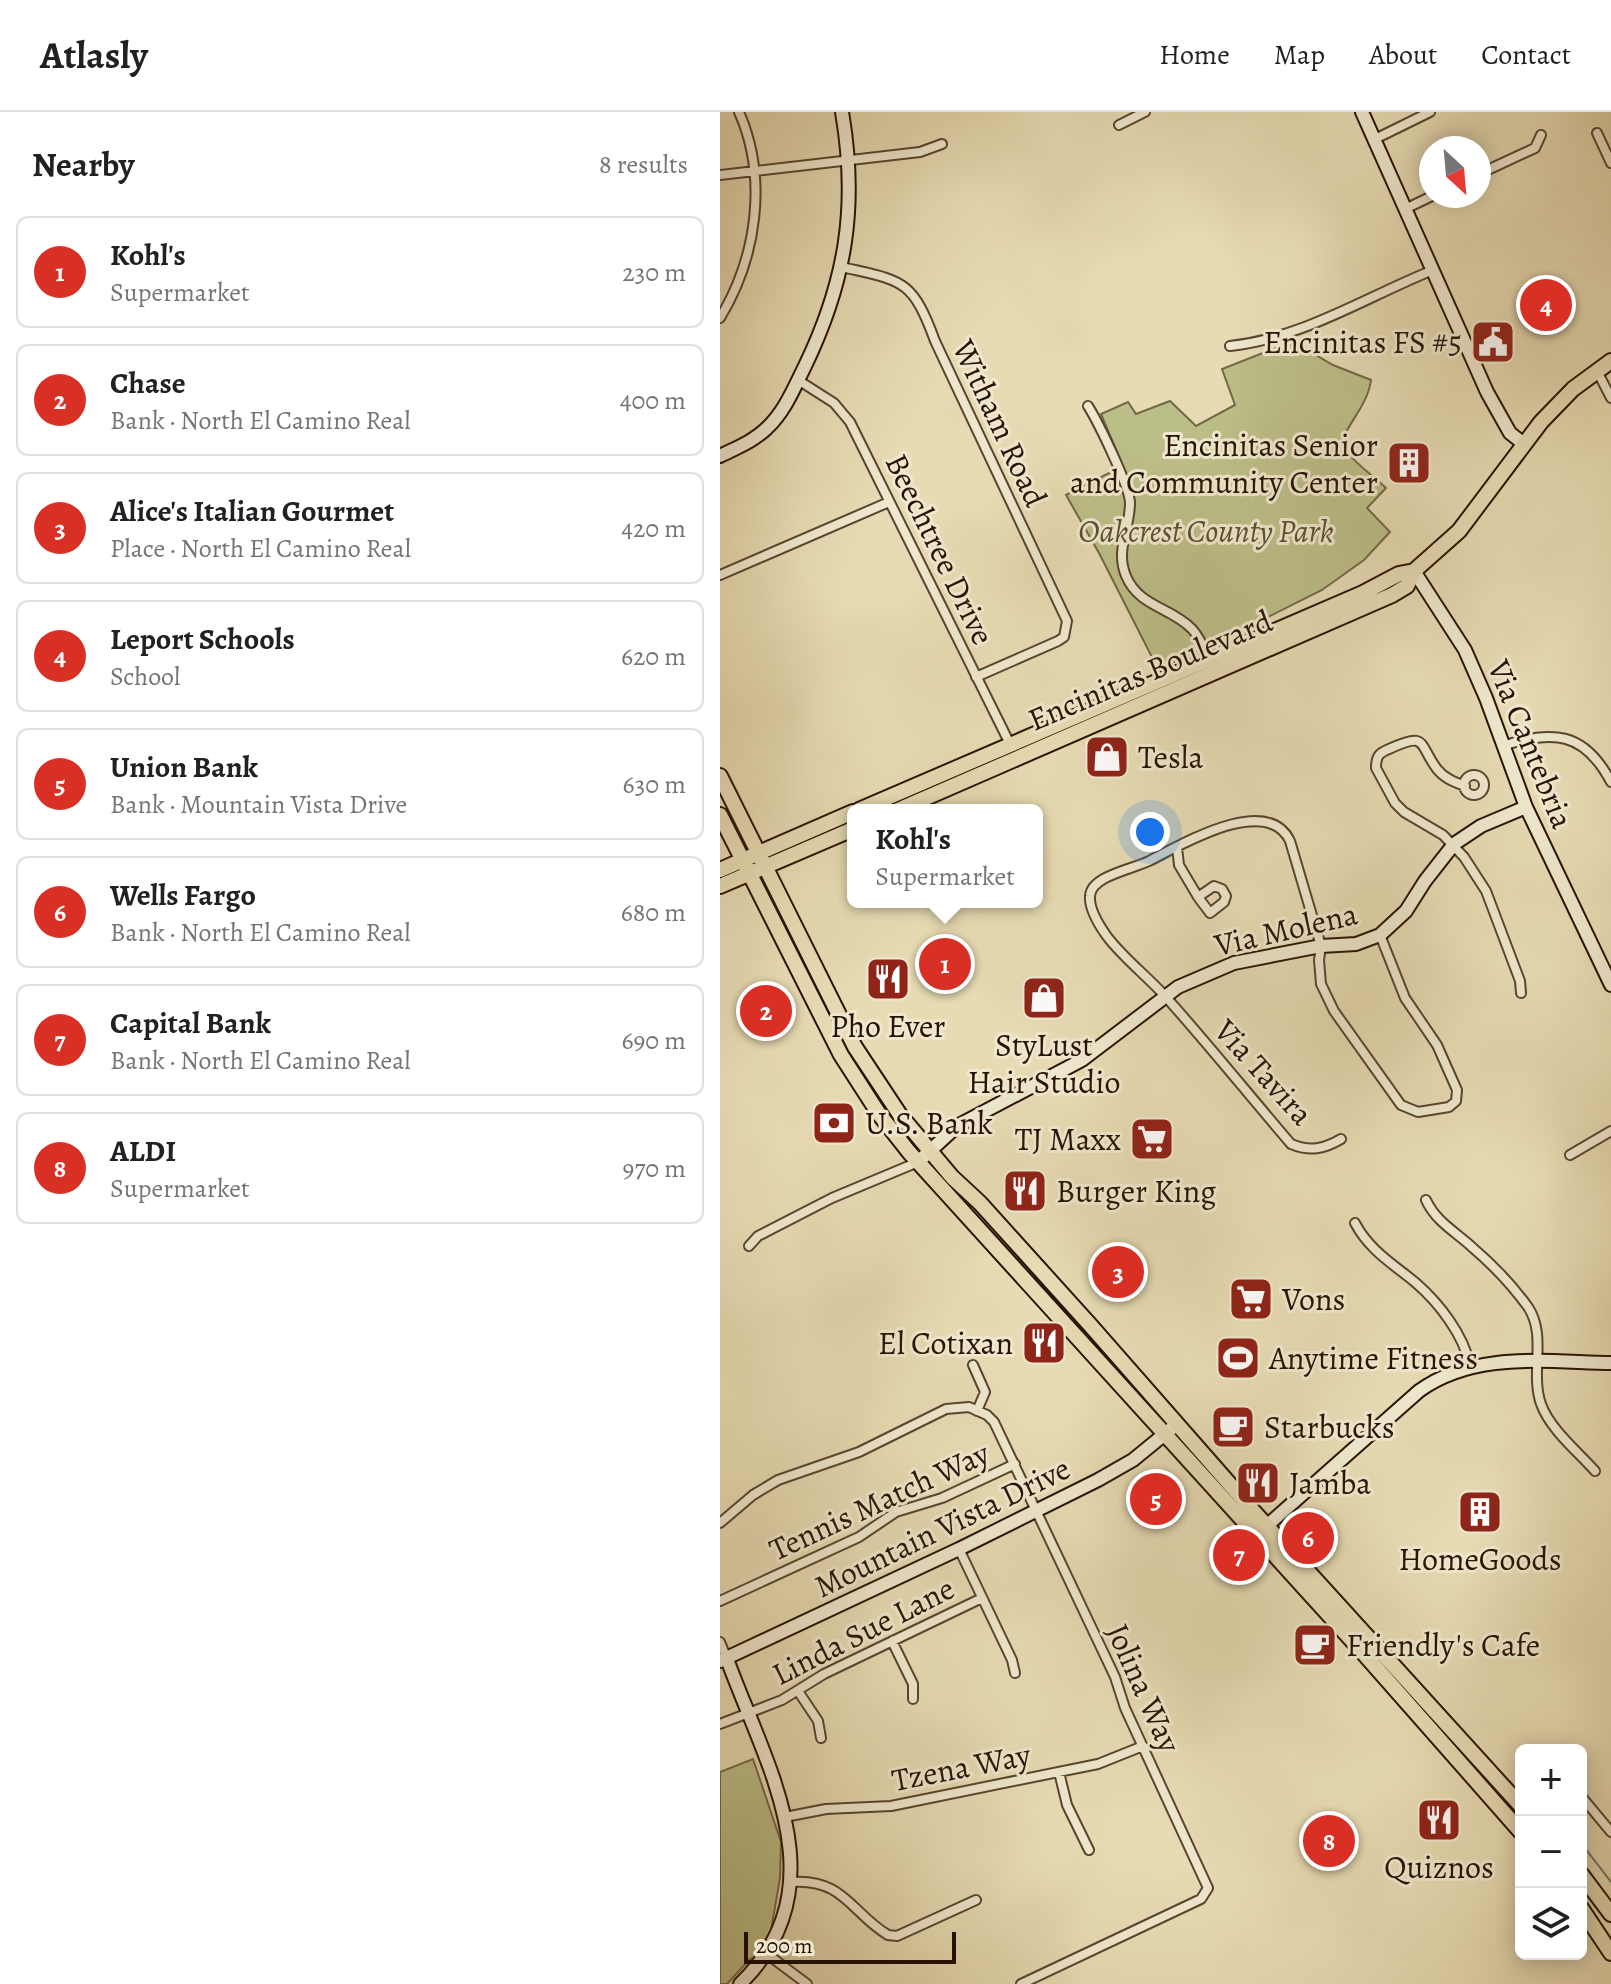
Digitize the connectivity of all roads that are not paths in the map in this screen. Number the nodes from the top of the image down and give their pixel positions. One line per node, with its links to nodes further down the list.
1 (739, 112): 14 (street)
2 (842, 112): 11 (street)
3 (1145, 112): 6 (street)
4 (1362, 112): 9 (street)
5 (1430, 112): 9 (street)
6 (1119, 125)
7 (1597, 133): 12 (street)
8 (1541, 135): 13 (street)
9 (1375, 139): 17 (street)
10 (942, 144): 11 (street)
11 (849, 161): 14 (street); 18 (street)
12 (1611, 163)
13 (1491, 168)
14 (755, 172): 15 (street); 20 (street)
15 (720, 175)
16 (1419, 202): 17 (street)
17 (1405, 209): 19 (street)
18 (842, 267): 24 (street); 33 (street, Witham Road)
19 (1433, 270): 21 (street); 27 (street)
20 (720, 318)
21 (1230, 346)
22 (1611, 361): 23 (main road, Encinitas Boulevard)
23 (1597, 370): 25 (street); 27 (main road, Encinitas Boulevard)
24 (798, 380): 28 (street); 29 (street, Beechtree Drive)
25 (1611, 398)
26 (1088, 406): 32 (street, Encinitas Boulevard)
27 (1524, 444): 30 (main road, Encinitas Boulevard)
28 (720, 456)
29 (889, 502): 31 (street); 33 (street, Beechtree Drive)
30 (1414, 571): 32 (main road, Encinitas Boulevard); 34 (street, Via Cantebria)
31 (720, 575)
32 (1212, 666): 35 (main road, Encinitas Boulevard)
33 (976, 677): 35 (street, Beechtree Drive)
34 (1502, 746): 38 (street); 43 (street, Via Cantebria)
35 (1013, 750): 36 (main road, Encinitas Boulevard); 42 (main road, Encinitas Boulevard)
36 (947, 772): 40 (main road, Encinitas Boulevard); 41 (main road)
37 (720, 776): 49 (main road)
38 (1611, 782)
39 (1465, 786): 47 (street)
40 (873, 804)
41 (904, 804)
42 (909, 804)
43 (1526, 807): 47 (street, Via Molena); 56 (street, Via Cantebria)
44 (720, 815): 50 (main road)
45 (847, 815): 49 (main road)
46 (847, 831): 49 (main road)
47 (1454, 844): 54 (street, Via Molena); 57 (street)
48 (1177, 847): 53 (street); 55 (street, Via Tavira); 58 (street, Via Tavira)
49 (762, 860): 50 (main road); 60 (main road)
50 (746, 867): 51 (main road); 52 (main road); 59 (main road)
51 (720, 870)
52 (720, 886)
53 (1198, 897)
54 (1380, 935): 55 (street, Via Molena); 55 (street, Via Tavira)
55 (1321, 946): 58 (street, Via Molena)
56 (1611, 985)
57 (1521, 993)
58 (1164, 996): 64 (street, Via Tavira); 65 (street, Via Molena)
59 (820, 1014): 60 (main road); 61 (main road)
60 (855, 1047): 62 (main road)
61 (853, 1073): 62 (main road); 67 (main road)
62 (908, 1124): 65 (main road)
63 (1611, 1131): 66 (street)
64 (1341, 1139)
65 (930, 1151): 67 (street, Via Molena); 72 (main road)
66 (1570, 1155)
67 (918, 1162): 70 (main road); 71 (street)
68 (1426, 1200): 73 (street)
69 (1355, 1223): 76 (street)
70 (986, 1239): 72 (main road); 79 (main road)
71 (749, 1246)
72 (1047, 1278): 78 (main road)
73 (1537, 1362): 74 (street); 76 (street); 81 (street)
74 (1611, 1363)
75 (973, 1365): 77 (street)
76 (1470, 1366): 84 (street)
77 (977, 1411): 80 (street, Jolina Way); 83 (street)
78 (1177, 1424): 79 (street, Mountain Vista Drive); 84 (main road)
79 (1163, 1435): 82 (street, Mountain Vista Drive); 84 (main road)
80 (1015, 1464): 82 (street, Jolina Way); 87 (street, Tennis Match Way)
81 (1595, 1471)
82 (1036, 1512): 85 (street, Mountain Vista Drive); 99 (street, Jolina Way)
83 (720, 1523)
84 (1261, 1531): 88 (main road); 91 (main road)
85 (959, 1549): 86 (street); 92 (street, Mountain Vista Drive)
86 (982, 1598): 89 (street, Linda Sue Lane); 93 (street)
87 (720, 1601)
88 (1333, 1619): 91 (main road); 104 (main road)
89 (892, 1641): 94 (street, Linda Sue Lane); 95 (street)
90 (720, 1642): 92 (street)
91 (1382, 1651): 101 (main road)
92 (723, 1660): 96 (street)
93 (1015, 1673)
94 (798, 1691): 96 (street, Linda Sue Lane); 98 (street)
95 (913, 1699)
96 (747, 1714): 97 (street, Linda Sue Lane); 103 (street)
97 (720, 1724)
98 (821, 1738)
99 (1143, 1746): 100 (street, Tzena Way); 119 (street, Jolina Way)
100 (1059, 1772): 103 (street, Tzena Way); 106 (street)
101 (1515, 1799)
102 (1587, 1803): 105 (street)
103 (785, 1817): 107 (street)
104 (1515, 1825)
105 (1611, 1832)
106 (1089, 1850)
107 (791, 1882): 110 (street); 116 (street)
108 (1587, 1883): 112 (main road)
109 (1587, 1896): 112 (main road)
110 (976, 1900)
111 (1587, 1916): 113 (main road)
112 (1611, 1917)
113 (1592, 1923): 114 (main road); 115 (main road)
114 (1611, 1932)
115 (1611, 1953)
116 (767, 1954): 117 (street); 118 (street)
117 (740, 1984)
118 (807, 1984)
119 (1021, 1984)

